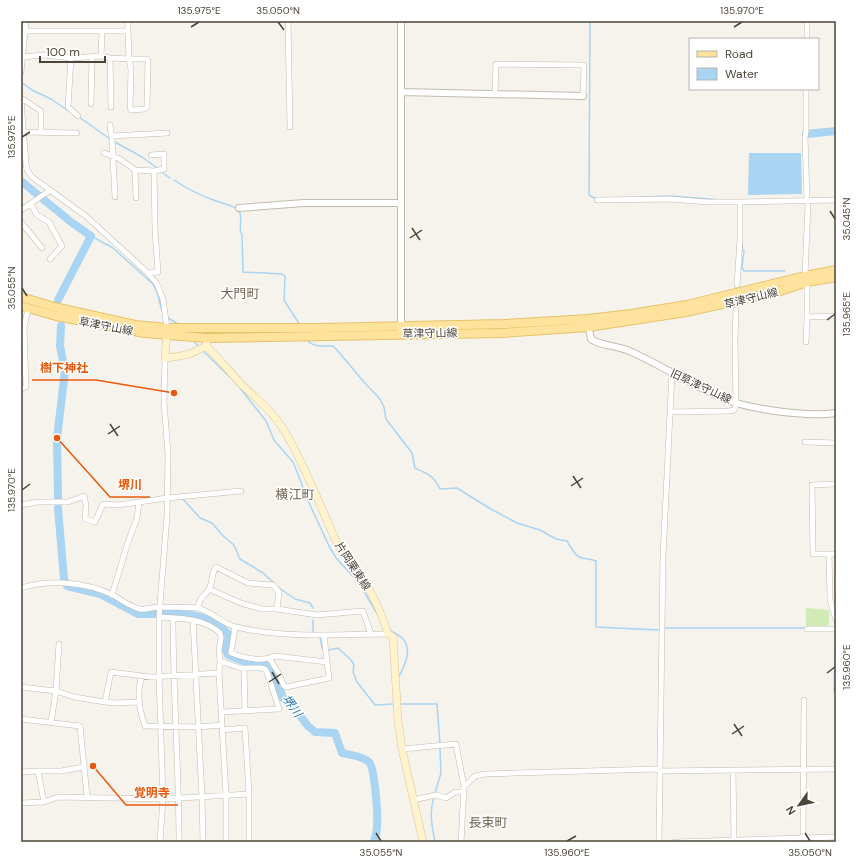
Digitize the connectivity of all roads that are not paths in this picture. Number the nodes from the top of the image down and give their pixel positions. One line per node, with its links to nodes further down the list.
1 (26, 21): 6 (street)
2 (128, 21): 8 (street)
3 (288, 21): 27 (street)
4 (400, 21): 18 (street)
5 (807, 21): 9 (street)
6 (25, 31): 7 (street); 10 (street)
7 (102, 31): 8 (street); 11 (street)
8 (128, 31): 15 (street)
9 (806, 38)
10 (23, 56): 13 (street); 16 (street)
11 (101, 56): 12 (street); 14 (street)
12 (92, 57): 13 (street); 22 (street)
13 (71, 58): 24 (street)
14 (110, 58): 15 (street); 23 (street)
15 (128, 59): 15 (street)
16 (21, 72)
17 (806, 90): 41 (street)
18 (401, 92): 19 (street); 45 (street)
19 (495, 93): 20 (street); 20 (street)
20 (583, 96)
21 (21, 99): 25 (street); 29 (street)
22 (91, 104)
23 (111, 107)
24 (78, 116)
25 (22, 124): 28 (street)
26 (110, 126): 32 (street)
27 (290, 128)
28 (24, 132): 29 (street); 38 (street)
29 (41, 132): 30 (street)
30 (77, 133)
31 (167, 133): 32 (street)
32 (112, 139): 35 (street)
33 (104, 153): 35 (street)
34 (151, 155): 37 (street)
35 (113, 157): 36 (street); 39 (street)
36 (135, 170): 37 (street); 40 (street)
37 (154, 171): 53 (street)
38 (49, 191): 46 (street); 53 (street)
39 (114, 197)
40 (136, 198)
41 (807, 199): 43 (street); 44 (street); 55 (street)
42 (597, 200): 44 (street)
43 (836, 200)
44 (740, 202): 56 (street)
45 (401, 203): 47 (street); 63 (street)
46 (31, 204): 48 (street); 51 (street)
47 (240, 208)
48 (21, 210)
49 (21, 222): 50 (street)
50 (42, 248)
51 (50, 259)
52 (836, 270): 55 (main road, 草津守山線)
53 (148, 273): 64 (street)
54 (836, 277): 55 (main road, 草津守山線)
55 (806, 279): 61 (street); 62 (main road, 草津守山線)
56 (737, 285)
57 (21, 297): 64 (main road, 草津守山線)
58 (24, 307): 64 (main road, 草津守山線); 70 (street)
59 (736, 310): 71 (street)
60 (836, 316): 61 (street)
61 (807, 317): 66 (street)
62 (588, 323): 63 (main road, 草津守山線); 69 (street, 旧草津守山線)
63 (401, 330): 64 (main road, 草津守山線); 65 (main road, 草津守山線)
64 (167, 332): 65 (main road, 草津守山線); 68 (main road)
65 (206, 338): 67 (main road)
66 (806, 342)
67 (207, 347): 68 (main road); 97 (main road, 片岡栗東線)
68 (165, 358): 78 (street)
69 (672, 373): 71 (street, 旧草津守山線); 72 (street)
70 (21, 389)
71 (736, 402): 72 (street); 73 (street, 旧草津守山線)
72 (670, 412): 128 (street)
73 (836, 413)
74 (805, 442): 75 (street)
75 (836, 443)
76 (836, 484): 81 (street)
77 (240, 492): 78 (street)
78 (167, 498): 79 (street); 86 (street)
79 (139, 502): 80 (street); 85 (street)
80 (21, 504)
81 (829, 554): 82 (street); 92 (street)
82 (836, 554)
83 (21, 588): 85 (street)
84 (210, 589): 87 (street); 88 (street); 88 (street)
85 (112, 595): 86 (street)
86 (160, 607): 87 (street); 89 (street)
87 (198, 608): 93 (street)
88 (277, 609): 96 (street)
89 (159, 617): 90 (street); 107 (street)
90 (173, 618): 91 (street); 108 (street)
91 (193, 620): 101 (street); 105 (street)
92 (836, 620)
93 (235, 627): 98 (street); 100 (street)
94 (806, 629): 95 (street)
95 (836, 629)
96 (371, 634): 97 (street); 98 (street)
97 (388, 634): 122 (main road, 片岡栗東線)
98 (324, 636): 102 (street)
99 (59, 644): 110 (street)
100 (270, 658): 102 (street); 102 (street)
101 (220, 661): 103 (street); 104 (street)
102 (327, 662)
103 (244, 668): 114 (street); 114 (street)
104 (219, 673): 105 (street); 115 (street)
105 (195, 674): 108 (street); 120 (street)
106 (142, 676): 107 (street); 112 (street); 113 (street)
107 (159, 676): 108 (street); 118 (street)
108 (173, 676): 119 (street)
109 (21, 687): 110 (street)
110 (56, 691): 112 (street); 117 (street)
111 (804, 700): 124 (street)
112 (104, 702): 113 (street)
113 (139, 702): 118 (street)
114 (245, 710): 115 (street)
115 (221, 712): 121 (street)
116 (21, 719): 117 (street)
117 (51, 722): 123 (street)
118 (161, 726): 119 (street); 136 (street)
119 (176, 726): 120 (street); 135 (street)
120 (198, 727): 121 (street); 134 (street)
121 (222, 728): 131 (street); 133 (street)
122 (402, 749): 130 (street); 137 (main road, 片岡栗東線)
123 (84, 767): 127 (street); 132 (street)
124 (803, 769): 125 (street); 126 (street); 141 (street)
125 (836, 769)
126 (733, 770): 128 (street); 142 (street)
127 (38, 771): 129 (street); 138 (street)
128 (660, 771): 130 (street); 150 (street)
129 (21, 772)
130 (464, 789): 137 (street); 149 (street)
131 (249, 794): 133 (street); 147 (street)
132 (87, 796): 136 (street); 138 (street)
133 (226, 796): 134 (street); 146 (street)
134 (202, 797): 135 (street); 145 (street)
135 (179, 798): 136 (street); 144 (street)
136 (163, 799): 143 (street)
137 (413, 800): 148 (main road, 片岡栗東線)
138 (44, 802): 139 (street)
139 (21, 803)
140 (836, 837): 141 (street)
141 (803, 840): 142 (street)
142 (736, 841): 151 (street)
143 (160, 842)
144 (178, 842)
145 (203, 842)
146 (226, 842)
147 (249, 842)
148 (423, 842)
149 (462, 842)
150 (659, 842)
151 (675, 842)

